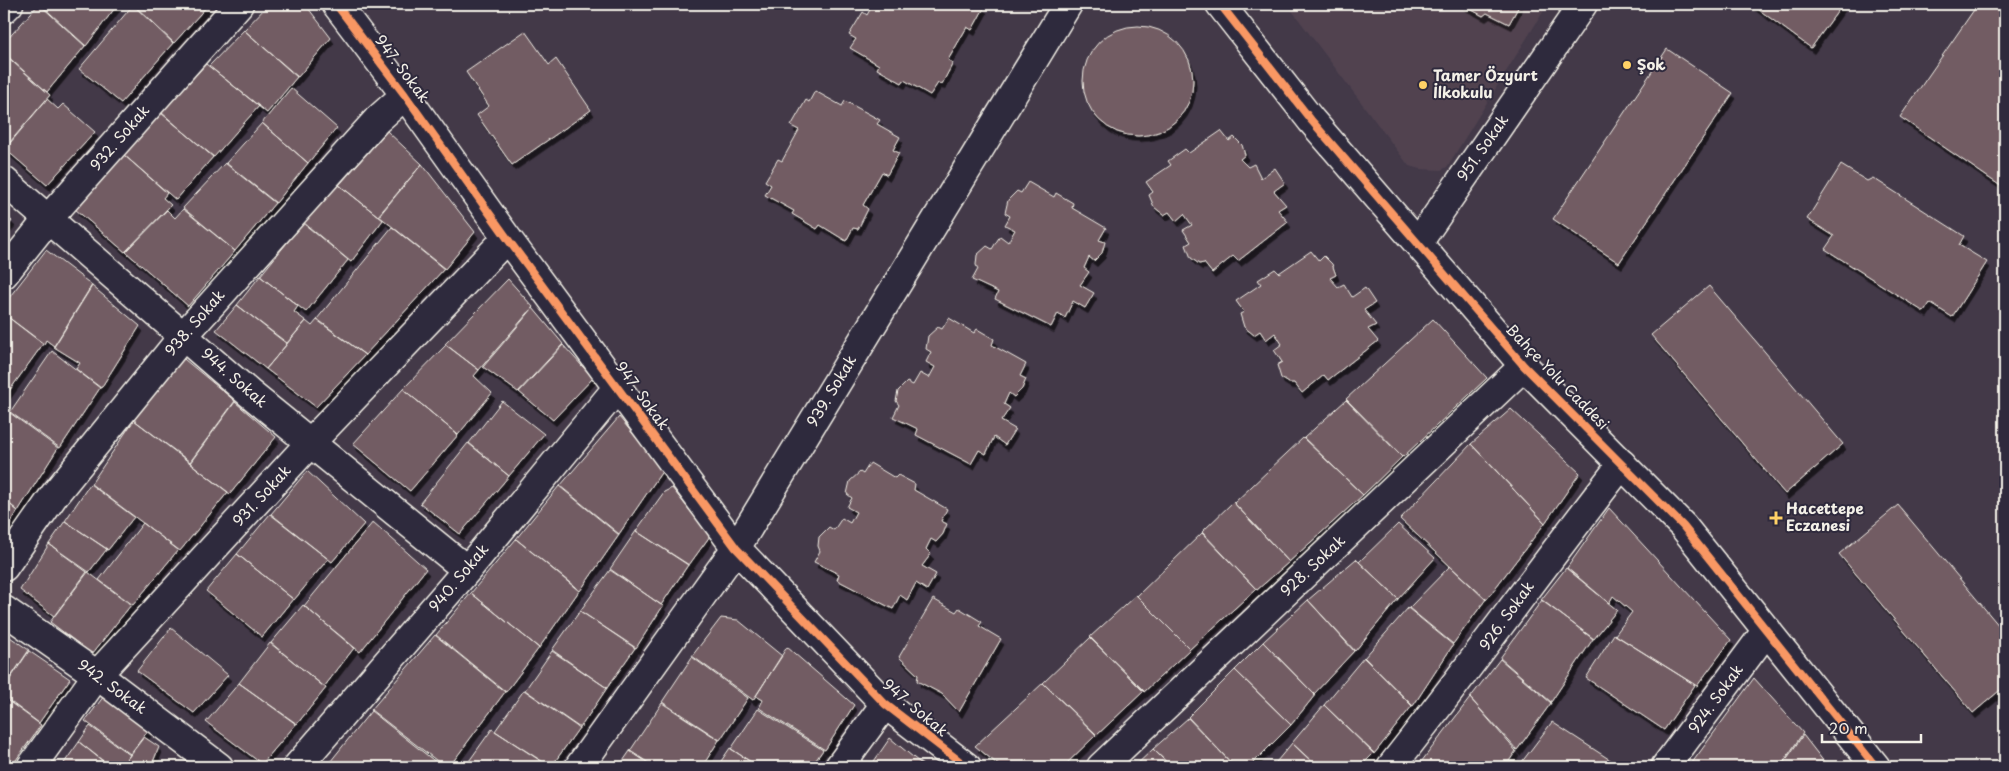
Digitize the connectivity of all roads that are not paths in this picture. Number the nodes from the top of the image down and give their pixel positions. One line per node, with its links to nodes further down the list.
1 (9, 4): 7 (street)
2 (239, 4): 10 (street, 932. Sokak)
3 (336, 4): 8 (street, 947. Sokak)
4 (1068, 4): 19 (street, 939. Sokak)
5 (1220, 4): 12 (street, Bahçe Yolu Caddesi)
6 (1583, 4): 12 (street, 951. Sokak)
7 (4, 9)
8 (405, 95): 11 (street, 947. Sokak); 14 (street, 938. Sokak)
9 (4, 182): 10 (street, 944. Sokak)
10 (48, 219): 13 (street, 932. Sokak); 14 (street, 944. Sokak)
11 (507, 238): 16 (street, 947. Sokak); 17 (street, 931. Sokak)
12 (1418, 243): 15 (street, Bahçe Yolu Caddesi)
13 (4, 274)
14 (184, 335): 17 (street, 944. Sokak); 20 (street, 938. Sokak)
15 (1524, 366): 18 (street, Bahçe Yolu Caddesi); 32 (street, 928. Sokak)
16 (618, 386): 19 (street, 947. Sokak); 21 (street, 940. Sokak)
17 (311, 442): 21 (street, 944. Sokak); 24 (street, 931. Sokak)
18 (1622, 464): 23 (street, Bahçe Yolu Caddesi); 33 (street, 926. Sokak)
19 (736, 548): 25 (street, 947. Sokak); 29 (street, 939. Sokak)
20 (4, 567)
21 (467, 570): 28 (street, 940. Sokak)
22 (4, 610): 24 (street, 942. Sokak)
23 (1766, 630): 34 (street, 924. Sokak); 35 (street, Bahçe Yolu Caddesi)
24 (97, 675): 26 (street, 942. Sokak); 27 (street, 931. Sokak)
25 (885, 704): 30 (street); 31 (street, 947. Sokak)
26 (212, 765)
27 (31, 767)
28 (297, 767)
29 (579, 767)
30 (839, 767)
31 (967, 767)
32 (1101, 767)
33 (1392, 767)
34 (1665, 767)
35 (1876, 767)

